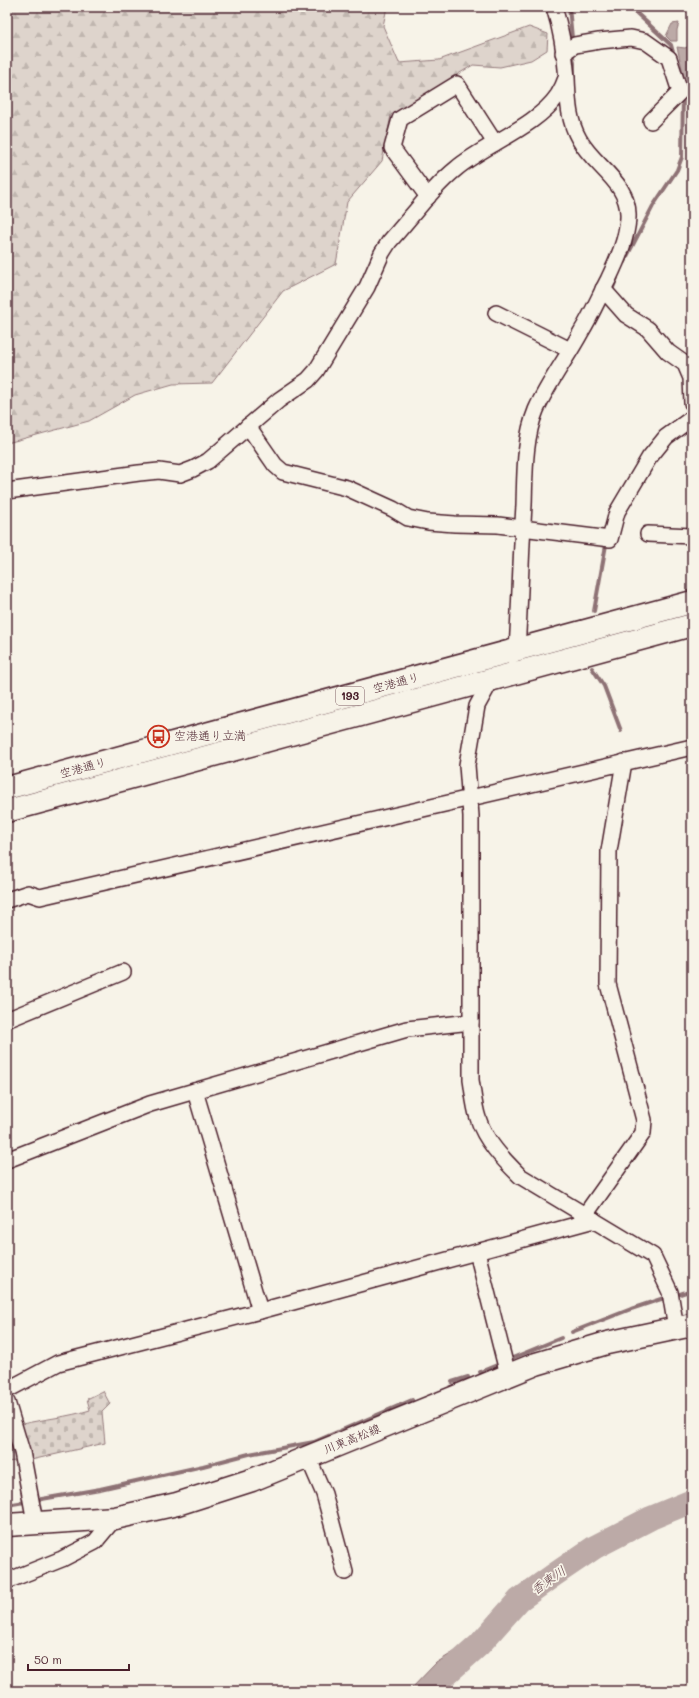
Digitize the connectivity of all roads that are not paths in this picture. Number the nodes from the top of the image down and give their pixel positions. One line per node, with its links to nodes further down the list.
1 (554, 7): 2 (street)
2 (563, 53): 3 (street); 4 (street)
3 (567, 78): 5 (street); 7 (street)
4 (651, 121)
5 (495, 143): 6 (street); 6 (street)
6 (428, 197): 12 (street)
7 (603, 289): 9 (street); 10 (street)
8 (496, 313): 9 (street)
9 (570, 350): 14 (street)
10 (692, 403)
11 (692, 418): 14 (street)
12 (248, 426): 13 (street); 14 (street)
13 (7, 490)
14 (523, 529): 19 (street)
15 (648, 534): 16 (street)
16 (692, 536)
17 (692, 602): 19 (main road, 空港通り / 193)
18 (692, 625): 20 (main road, 空港通り / 193)
19 (518, 650): 20 (street); 23 (main road, 空港通り / 193)
20 (491, 678): 24 (street); 25 (main road, 空港通り / 193)
21 (692, 747): 22 (street)
22 (624, 762): 24 (street); 32 (street)
23 (7, 788)
24 (469, 797): 26 (street); 29 (street)
25 (7, 811)
26 (7, 900)
27 (123, 972): 28 (street)
28 (7, 1018)
29 (471, 1022): 30 (street); 32 (street)
30 (195, 1091): 31 (street); 34 (street)
31 (7, 1160)
32 (589, 1218): 33 (street); 35 (street)
33 (477, 1252): 34 (street); 36 (street)
34 (260, 1311): 37 (street)
35 (684, 1327): 36 (main road, 川東高松線)
36 (508, 1375): 39 (main road, 川東高松線)
37 (7, 1390)
38 (7, 1402): 41 (street)
39 (308, 1457): 40 (main road, 川東高松線); 43 (street)
40 (115, 1518): 41 (main road, 川東高松線); 44 (street)
41 (35, 1522): 42 (main road, 川東高松線)
42 (7, 1525)
43 (345, 1572)
44 (7, 1582)

